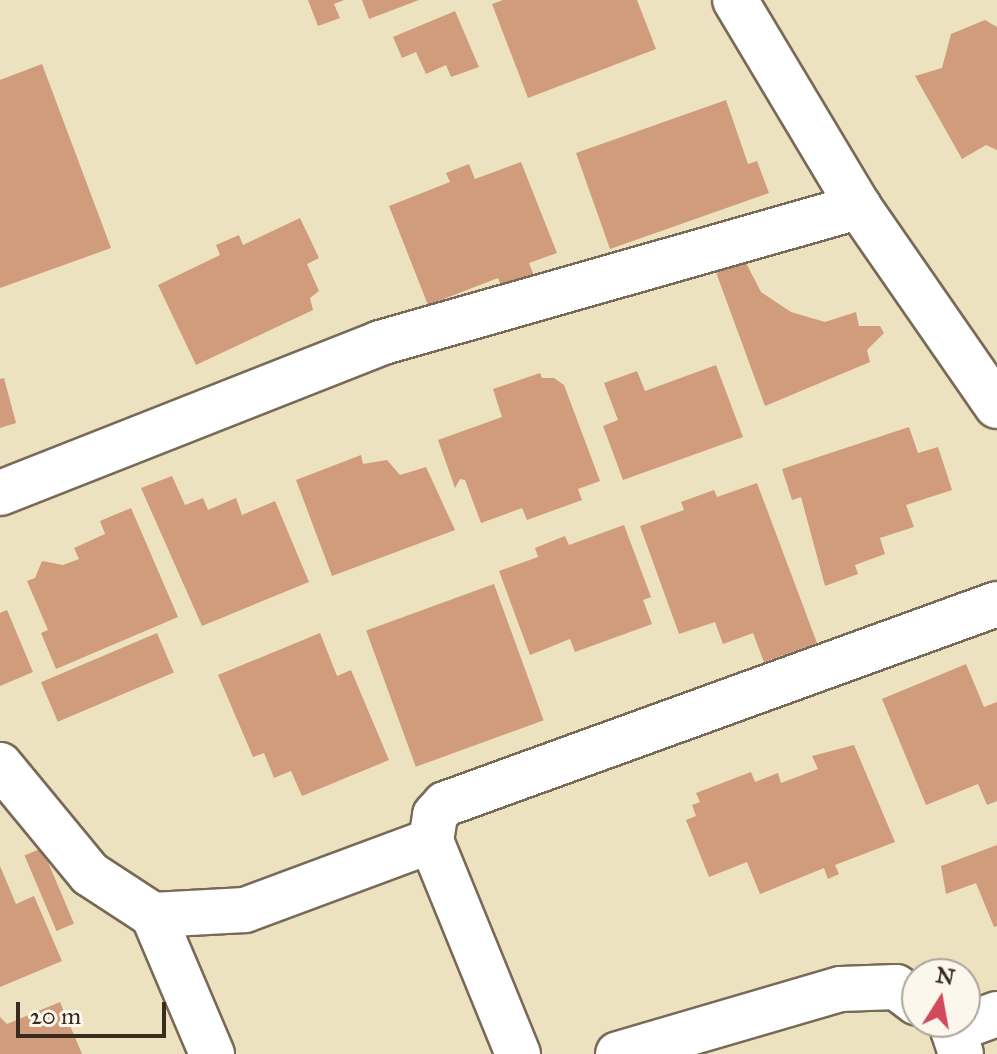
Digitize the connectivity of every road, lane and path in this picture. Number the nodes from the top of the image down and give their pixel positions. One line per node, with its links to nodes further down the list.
1 (746, 3): 2 (street)
2 (859, 207): 3 (street); 4 (street)
3 (997, 406)
4 (0, 493)
5 (997, 604): 7 (street)
6 (0, 765): 8 (street)
7 (431, 841): 8 (street); 11 (street)
8 (153, 915): 10 (street)
9 (901, 991): 12 (street)
10 (212, 1054)
11 (518, 1054)
12 (618, 1054)

